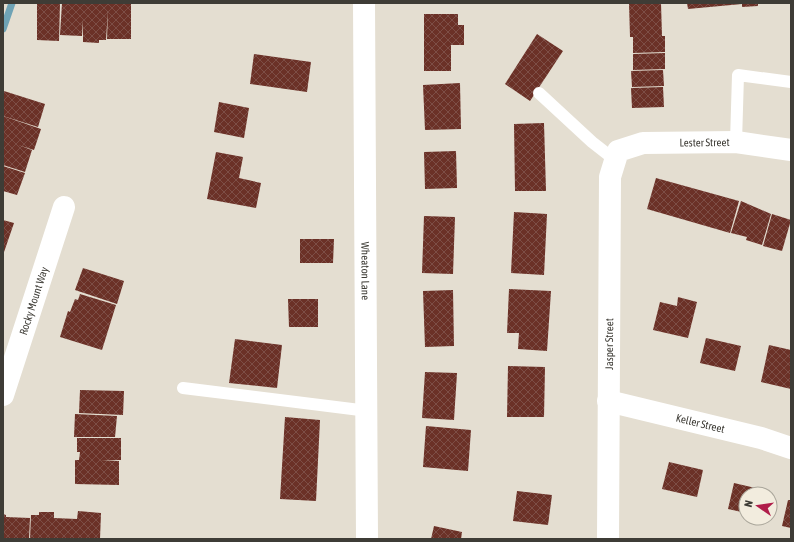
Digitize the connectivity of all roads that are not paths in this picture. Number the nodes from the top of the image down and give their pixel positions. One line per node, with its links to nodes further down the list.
1 (364, 3): 11 (street, Wheaton Lane)
2 (791, 82): 4 (lane)
3 (540, 93): 6 (lane)
4 (736, 142): 5 (street, Lester Street); 6 (street, Lester Street)
5 (791, 150)
6 (617, 156): 10 (street, Jasper Street)
7 (64, 207): 9 (street, Rocky Mount Way)
8 (183, 388): 11 (lane)
9 (3, 395)
10 (608, 401): 12 (street, Keller Street); 14 (street, Jasper Street)
11 (368, 411): 13 (street, Wheaton Lane)
12 (791, 448)
13 (367, 539)
14 (608, 539)

